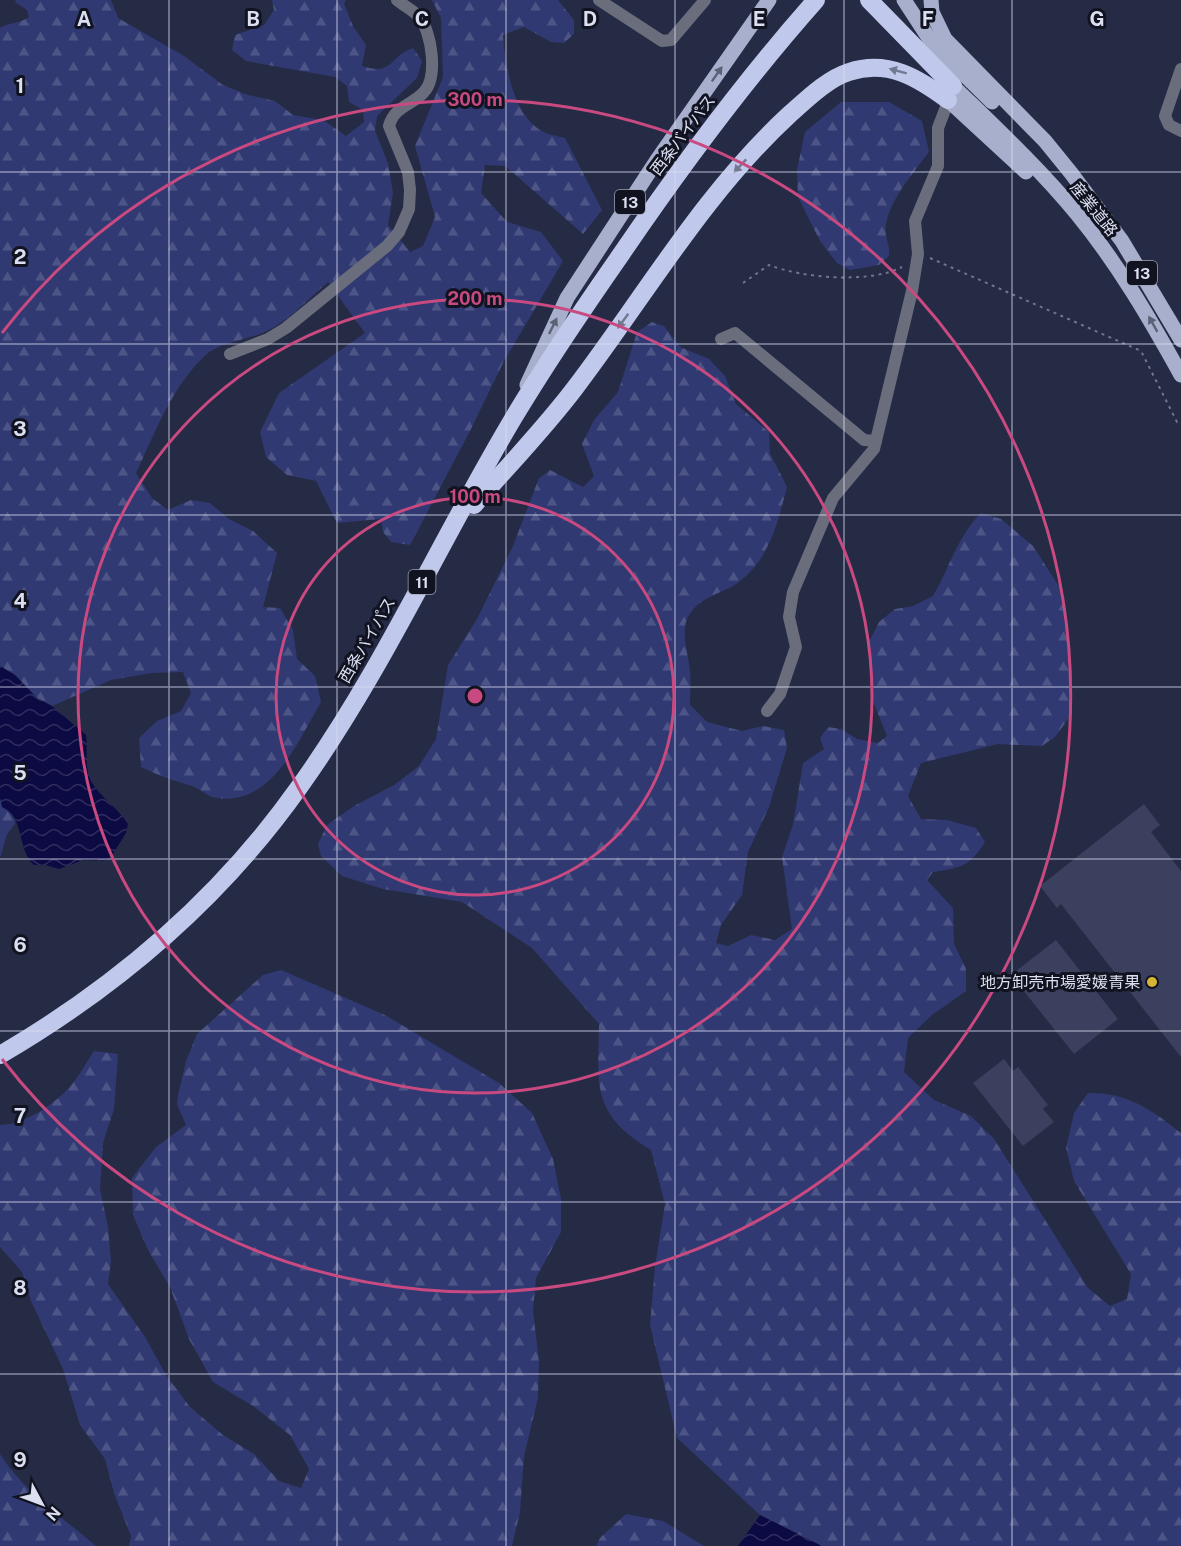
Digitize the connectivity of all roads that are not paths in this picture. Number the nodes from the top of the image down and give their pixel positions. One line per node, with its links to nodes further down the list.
1 (398, 0): 14 (street)
2 (599, 0): 3 (street)
3 (705, 0)
4 (769, 0): 16 (main road, 13, one-way to 4)
5 (816, 0): 16 (highway, 西条バイパス / 11)
6 (869, 0): 10 (highway)
7 (904, 0): 10 (main road, 13)
8 (931, 0): 10 (main road, 13)
9 (1181, 69): 11 (street)
10 (956, 79): 13 (main road, 産業道路 / 13); 15 (main road, 産業道路 / 13, one-way to 10); 17 (street); 18 (highway, 11, one-way to 18)
11 (1181, 131)
12 (721, 339): 17 (street)
13 (1181, 340)
14 (230, 354)
15 (1181, 375)
16 (513, 418): 18 (highway, 西条バイパス / 11)
17 (876, 441): 19 (street)
18 (451, 530): 20 (highway, 西条バイパス / 11)
19 (767, 711)
20 (0, 1055)

